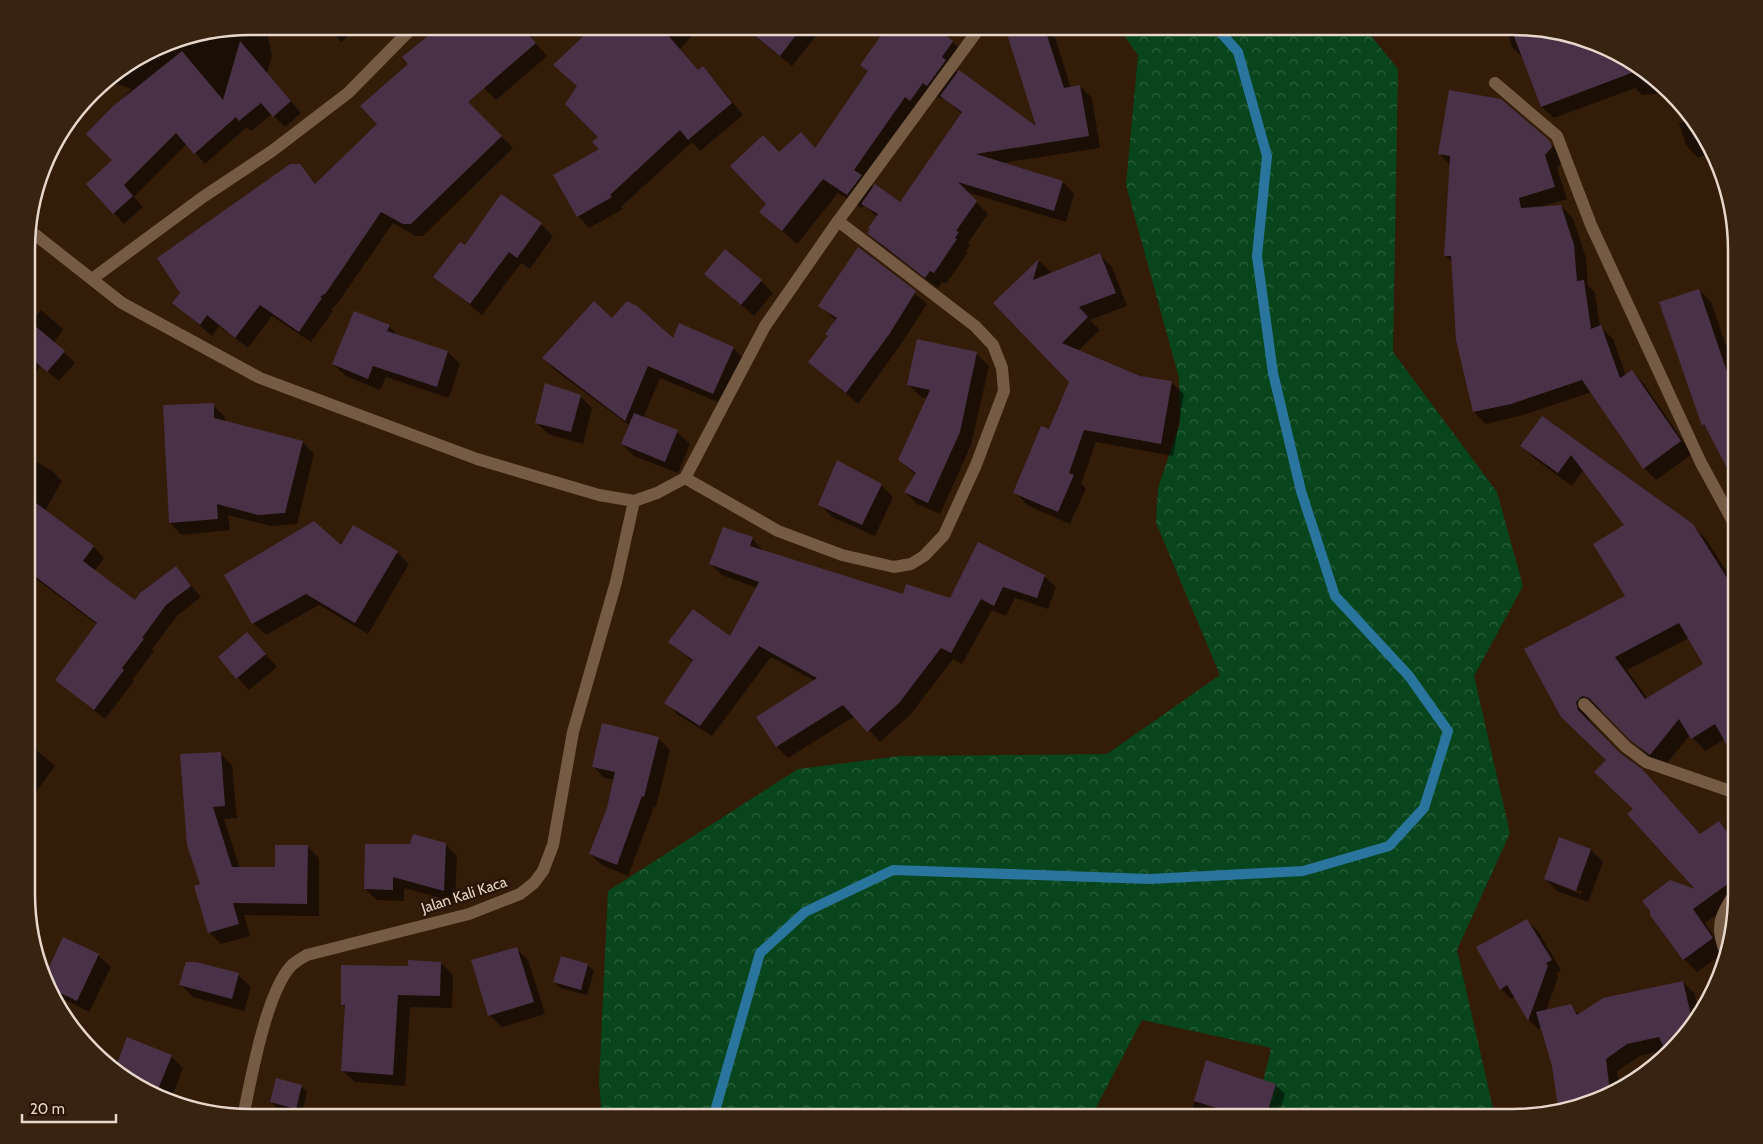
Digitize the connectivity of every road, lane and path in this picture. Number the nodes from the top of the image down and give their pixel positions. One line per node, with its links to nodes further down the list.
1 (405, 35): 6 (street)
2 (974, 35): 4 (street)
3 (1495, 83): 9 (street)
4 (838, 221): 7 (street); 7 (street)
5 (35, 235): 6 (street)
6 (92, 278): 8 (street)
7 (685, 478): 8 (street)
8 (634, 501): 14 (street, Jalan Kali Kaca)
9 (1728, 512)
10 (1584, 704): 11 (street)
11 (1728, 790)
12 (1728, 904): 13 (street)
13 (1722, 945)
14 (246, 1109)

